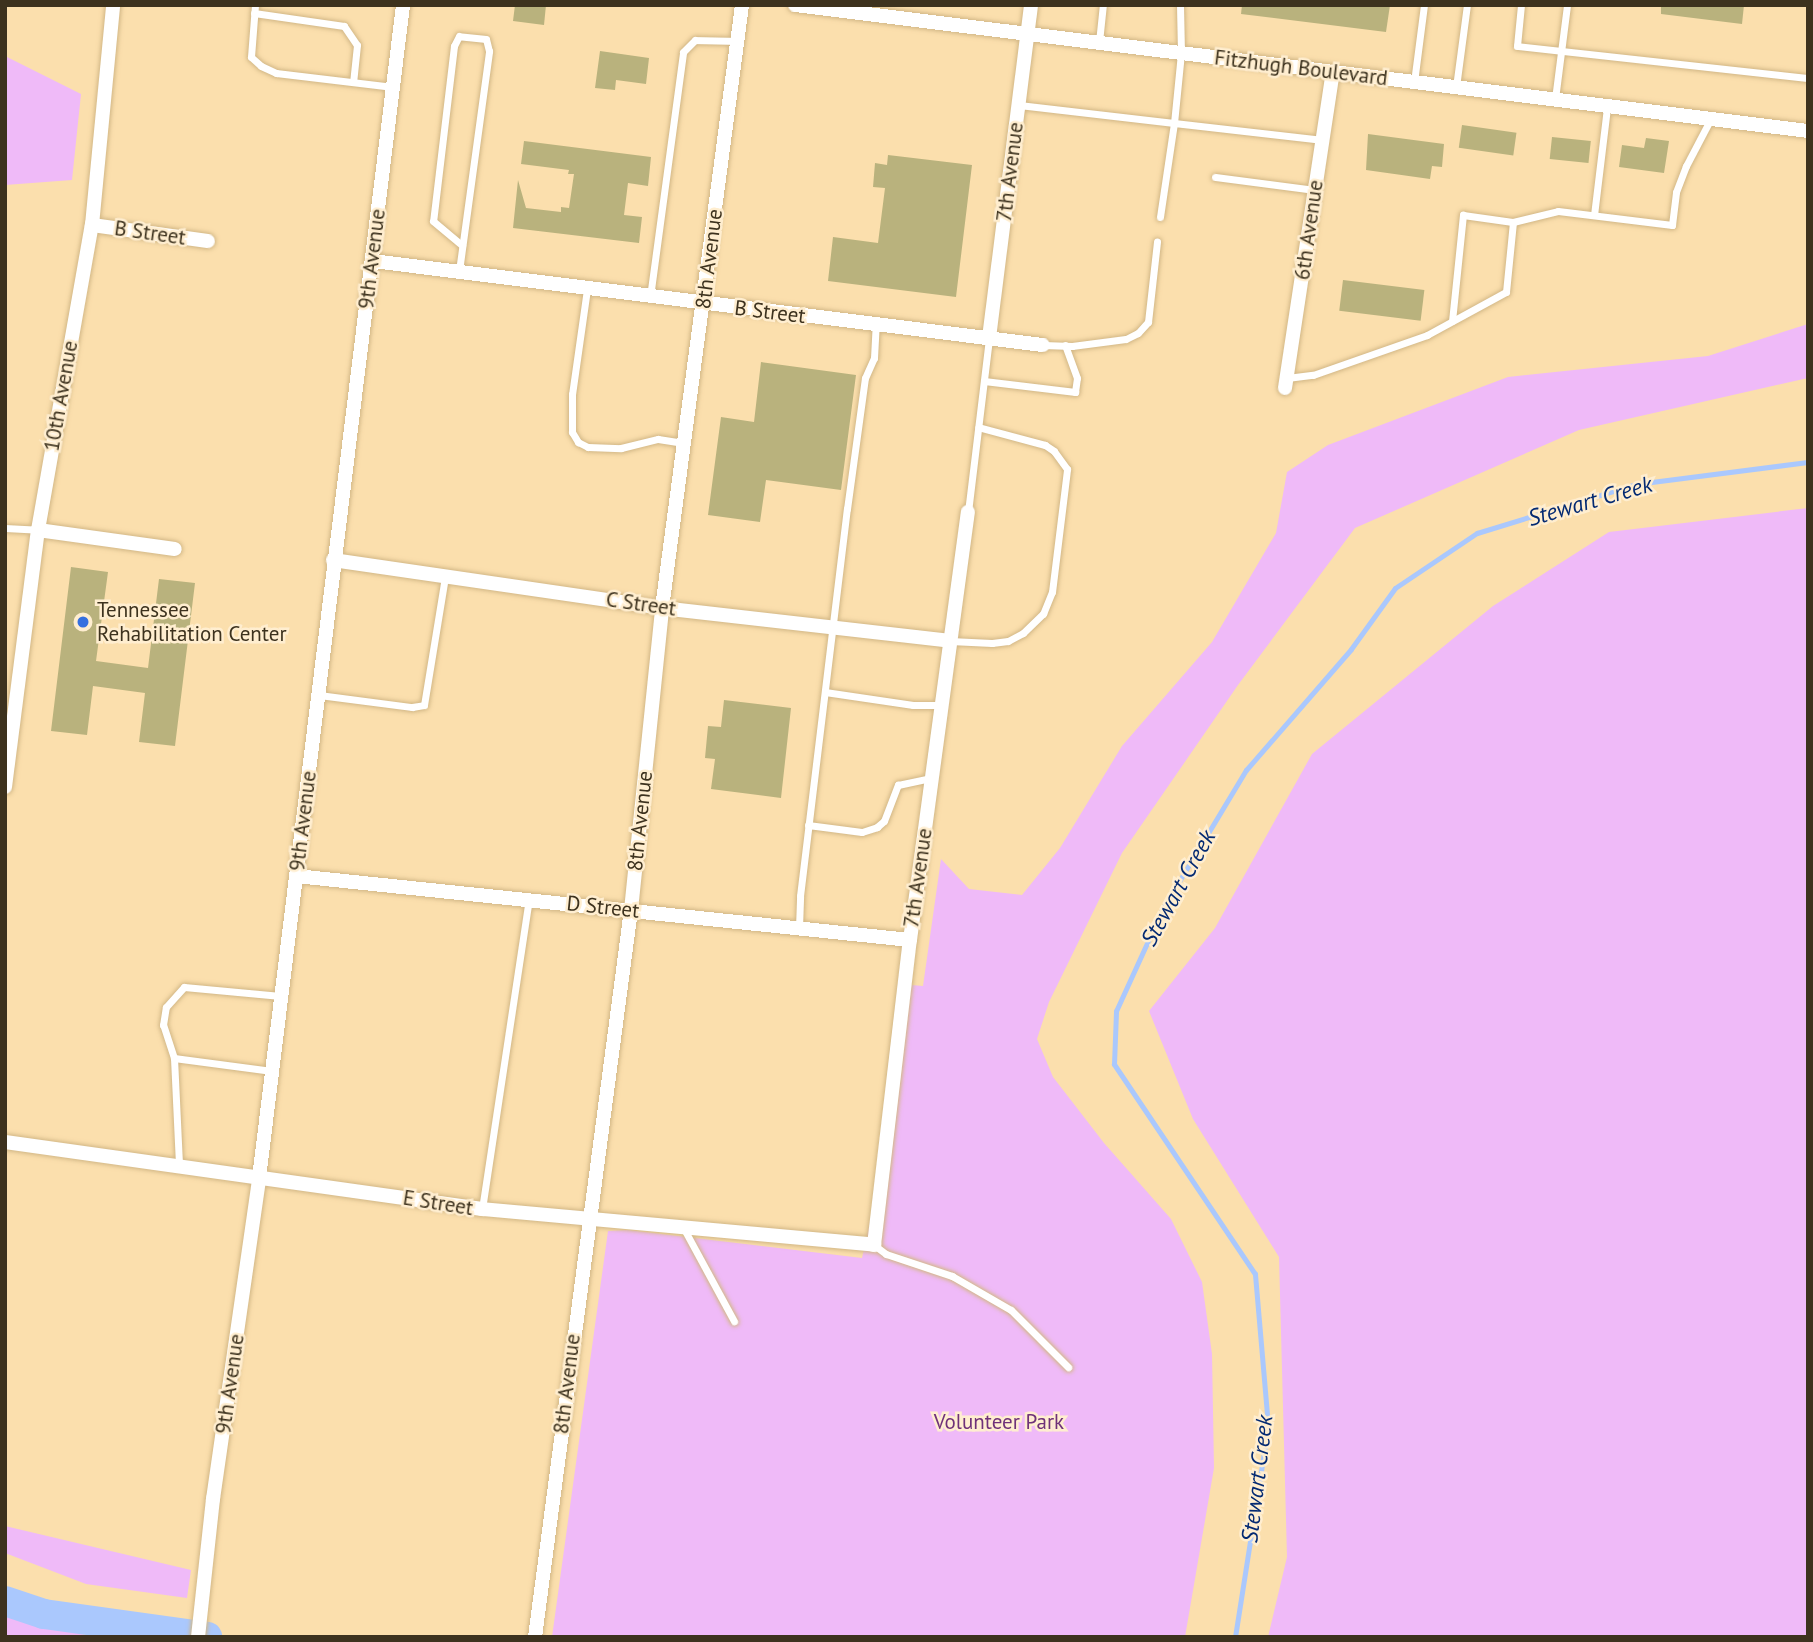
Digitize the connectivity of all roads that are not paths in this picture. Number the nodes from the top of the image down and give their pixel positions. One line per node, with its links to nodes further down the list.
1 (113, 5): 36 (street, 10th Avenue)
2 (403, 5): 22 (street, 9th Avenue)
3 (741, 5): 14 (street, 8th Avenue)
4 (794, 5): 13 (street, Fitzhugh Boulevard)
5 (1031, 5): 13 (street, 7th Avenue)
6 (1103, 5): 15 (lane)
7 (1180, 5): 17 (lane)
8 (1424, 5): 21 (lane)
9 (1467, 5): 23 (lane)
10 (1521, 5): 16 (lane)
11 (1567, 5): 16 (lane)
12 (254, 9): 20 (lane); 20 (lane)
13 (1027, 32): 15 (street, Fitzhugh Boulevard); 25 (street, 7th Avenue)
14 (737, 41): 43 (lane); 44 (street, 8th Avenue)
15 (1099, 42): 17 (street, Fitzhugh Boulevard)
16 (1562, 52): 19 (lane); 24 (lane)
17 (1181, 53): 18 (street, Fitzhugh Boulevard); 28 (lane)
18 (1333, 72): 21 (street, Fitzhugh Boulevard); 30 (street, 6th Avenue)
19 (1808, 78)
20 (353, 82): 22 (lane)
21 (1414, 82): 23 (street, Fitzhugh Boulevard)
22 (393, 87): 40 (street, 9th Avenue)
23 (1456, 87): 24 (street, Fitzhugh Boulevard)
24 (1555, 99): 26 (street, Fitzhugh Boulevard)
25 (1018, 105): 28 (lane); 47 (street, 7th Avenue)
26 (1607, 106): 27 (street, Fitzhugh Boulevard); 33 (lane)
27 (1710, 119): 29 (street, Fitzhugh Boulevard); 33 (lane)
28 (1174, 123): 30 (lane); 34 (lane)
29 (1808, 131)
30 (1323, 140): 32 (street, 6th Avenue)
31 (1215, 177): 32 (lane)
32 (1315, 190): 51 (street, 6th Avenue)
33 (1594, 215): 35 (lane)
34 (1160, 218)
35 (1513, 222): 45 (lane); 45 (lane)
36 (92, 225): 37 (street, B Street); 56 (street, 10th Avenue)
37 (208, 241)
38 (1157, 242): 49 (lane)
39 (462, 245): 39 (lane); 41 (lane)
40 (373, 261): 41 (street, B Street); 58 (street, 9th Avenue)
41 (458, 272): 42 (street, B Street)
42 (587, 289): 43 (street, B Street); 53 (lane)
43 (650, 297): 44 (street, B Street)
44 (703, 304): 46 (street, B Street); 53 (street, 8th Avenue)
45 (1452, 321): 51 (lane)
46 (876, 325): 47 (street, B Street); 61 (lane)
47 (989, 338): 48 (street, B Street); 50 (lane)
48 (1043, 345): 49 (lane)
49 (1065, 345): 50 (lane)
50 (984, 381): 52 (lane)
51 (1286, 383)
52 (978, 427): 54 (lane); 62 (lane)
53 (684, 443): 60 (street, 8th Avenue)
54 (968, 512): 62 (street, 7th Avenue)
55 (5, 528): 56 (lane)
56 (38, 530): 57 (street); 67 (street, 10th Avenue)
57 (176, 549)
58 (333, 561): 59 (street, C Street); 64 (street, 9th Avenue)
59 (445, 577): 60 (street, C Street); 64 (lane)
60 (662, 608): 61 (street, C Street); 71 (street, 8th Avenue)
61 (833, 628): 62 (street, C Street); 63 (lane)
62 (950, 641): 65 (street, 7th Avenue)
63 (825, 692): 65 (lane); 68 (lane)
64 (319, 695): 69 (street, 9th Avenue)
65 (941, 705): 66 (street, 7th Avenue)
66 (931, 778): 68 (lane); 73 (street, 7th Avenue)
67 (5, 787)
68 (808, 825): 72 (lane)
69 (296, 876): 70 (street, D Street); 74 (street, 9th Avenue)
70 (529, 900): 71 (street, D Street); 80 (lane)
71 (631, 910): 72 (street, D Street); 81 (street, 8th Avenue)
72 (799, 928): 73 (street, D Street)
73 (910, 940): 83 (street, 7th Avenue)
74 (281, 996): 75 (lane); 76 (street, 9th Avenue)
75 (174, 1058): 76 (lane); 78 (lane)
76 (272, 1071): 79 (street, 9th Avenue)
77 (5, 1142): 78 (street, E Street)
78 (179, 1165): 79 (street, E Street)
79 (259, 1178): 80 (street, E Street); 86 (street, 9th Avenue)
80 (482, 1209): 81 (street, E Street)
81 (589, 1220): 82 (street, E Street); 87 (street, 8th Avenue)
82 (684, 1228): 83 (street, E Street); 84 (lane)
83 (874, 1245): 85 (lane)
84 (734, 1321)
85 (1068, 1367)
86 (198, 1637)
87 (535, 1637)

